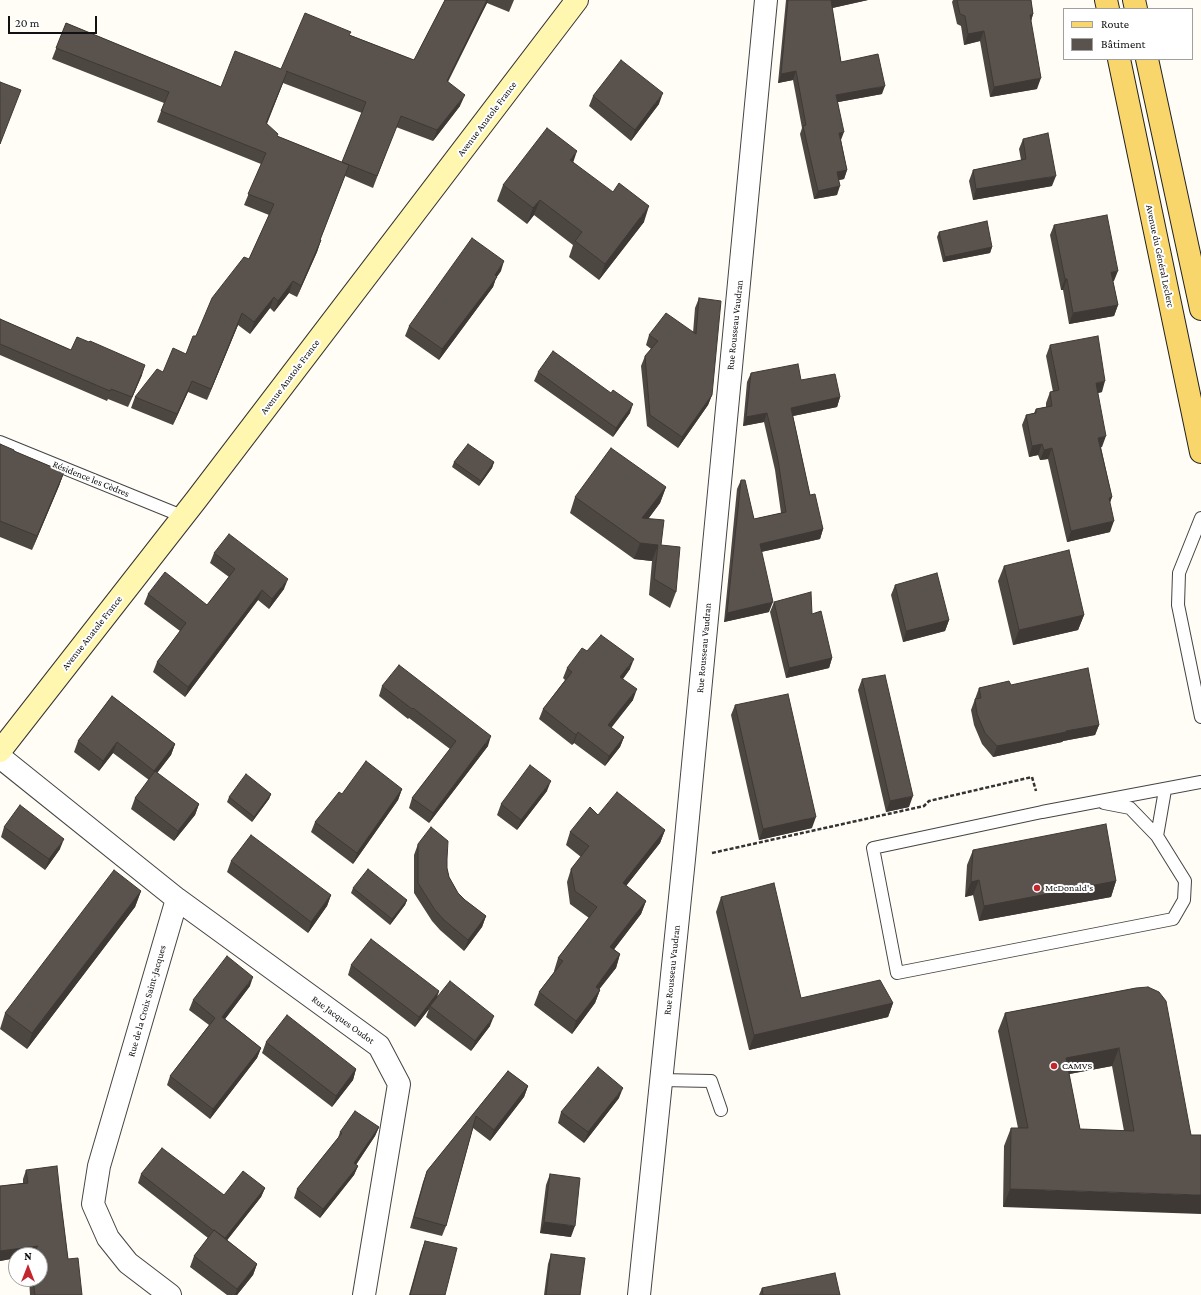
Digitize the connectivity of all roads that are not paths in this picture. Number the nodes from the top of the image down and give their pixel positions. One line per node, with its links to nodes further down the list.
1 (577, 0): 8 (main road, Avenue Anatole France)
2 (766, 0): 18 (street, Rue Rousseau Vaudran)
3 (1119, 60): 7 (main road, Avenue du Général Leclerc)
4 (1147, 60): 5 (main road)
5 (1201, 309)
6 (0, 442): 8 (lane, Résidence les Cèdres)
7 (1201, 452)
8 (182, 516): 11 (main road, Avenue Anatole France)
9 (1201, 518): 10 (lane)
10 (1201, 717)
11 (0, 751)
12 (0, 758): 17 (street)
13 (1201, 782): 14 (lane)
14 (1165, 790): 15 (lane); 16 (lane)
15 (1098, 802): 16 (lane); 16 (lane)
16 (1156, 836)
17 (177, 899): 20 (street, Rue de la Croix Saint-Jacques); 21 (street, Rue Jacques Oudot)
18 (661, 1080): 19 (lane); 22 (street, Rue Rousseau Vaudran)
19 (721, 1110)
20 (170, 1295)
21 (364, 1295)
22 (639, 1295)

